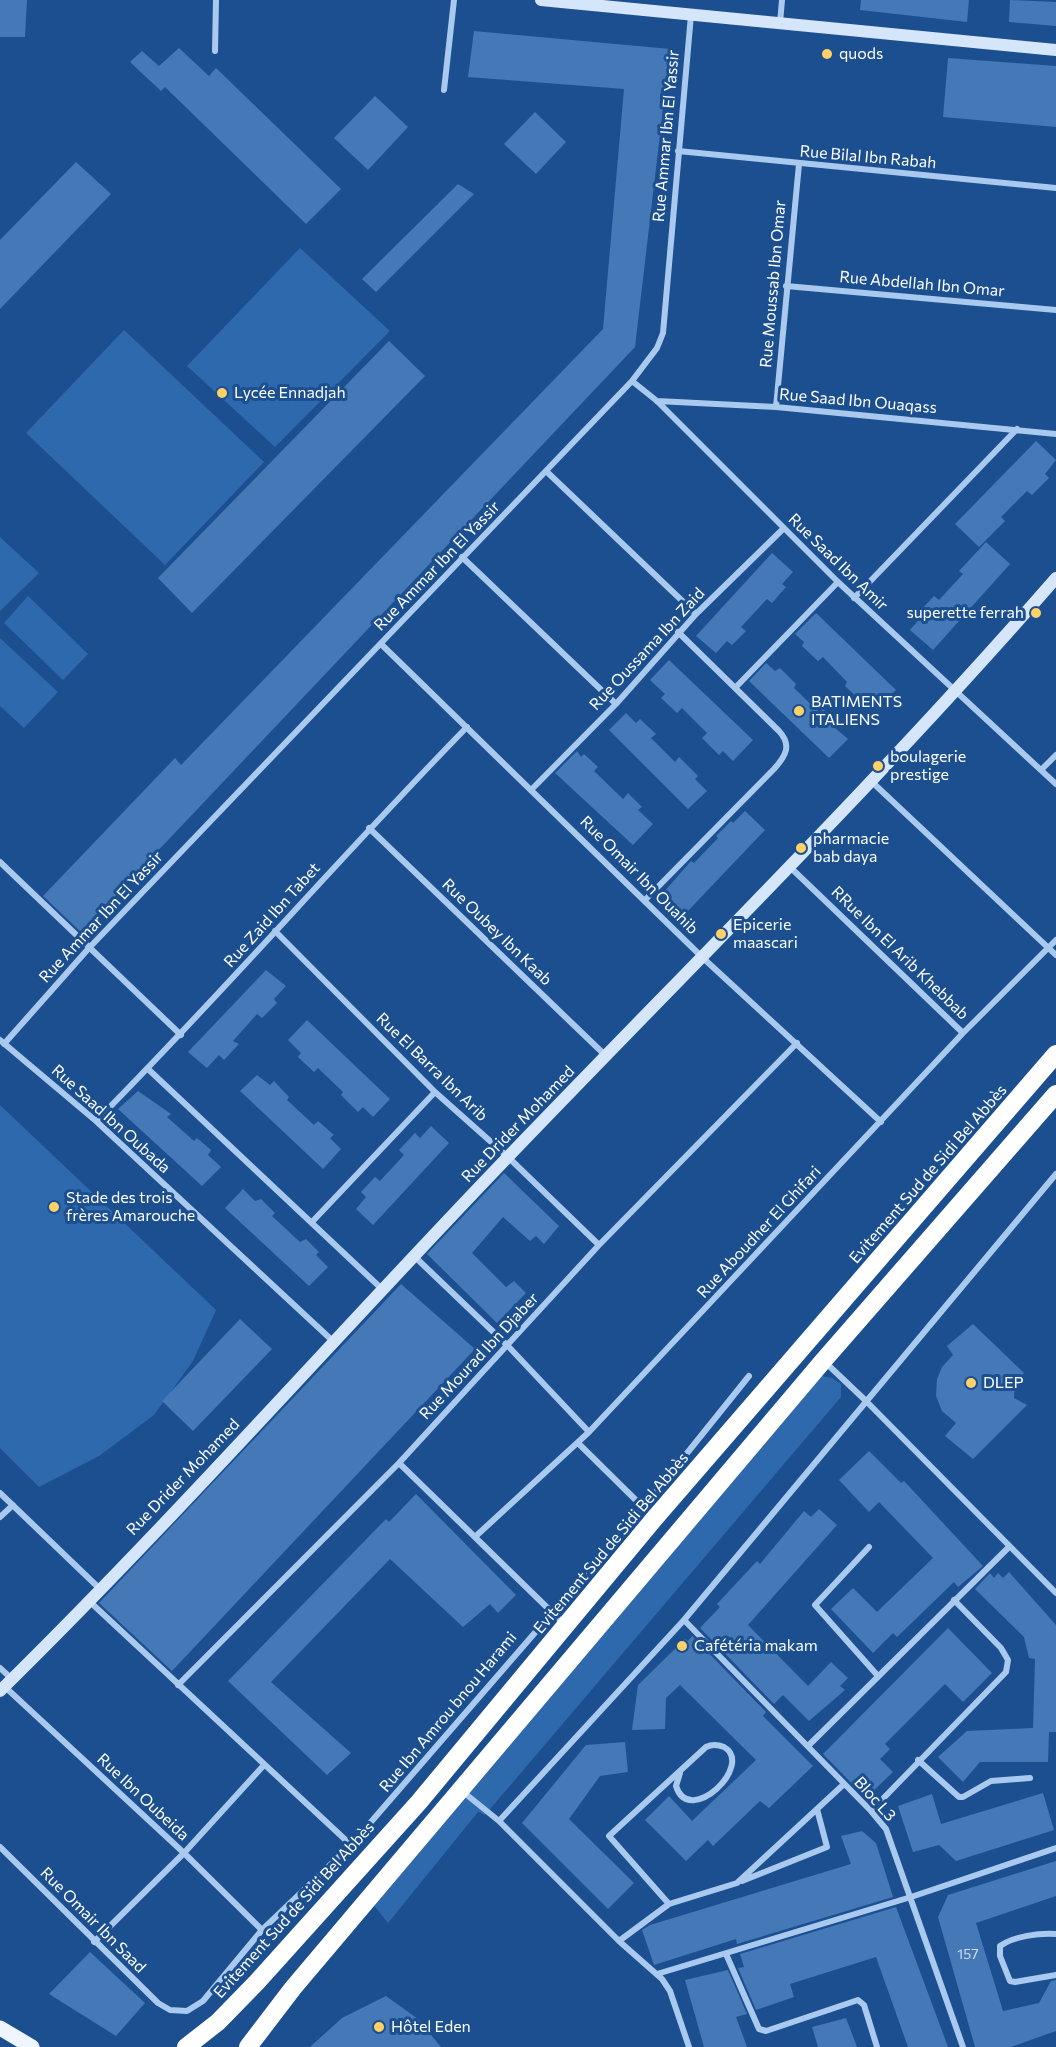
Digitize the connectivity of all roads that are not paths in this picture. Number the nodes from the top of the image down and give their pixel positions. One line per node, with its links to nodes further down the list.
1 (216, 0): 8 (street)
2 (454, 0): 9 (street)
3 (542, 0): 5 (street)
4 (782, 0): 6 (street)
5 (691, 15): 6 (street); 10 (street, Rue Ammar Ibn El Yassir)
6 (780, 23): 7 (street)
7 (1056, 50)
8 (215, 51)
9 (444, 90)
10 (678, 151): 11 (street, Rue Bilal Ibn Rabah); 15 (street, Rue Ammar Ibn El Yassir)
11 (799, 164): 12 (street, Rue Bilal Ibn Rabah); 13 (street, Rue Moussab Ibn Omar)
12 (1056, 188)
13 (786, 286): 14 (street, Rue Abdellah Ibn Omar); 17 (street, Rue Moussab Ibn Omar)
14 (1056, 310)
15 (632, 381): 16 (street, Rue Saad Ibn Amir); 20 (street, Rue Ammar Ibn El Yassir)
16 (657, 401): 17 (street, Rue Saad Ibn Ouaqass); 21 (street, Rue Saad Ibn Amir)
17 (776, 407): 18 (street, Rue Saad Ibn Ouaqass)
18 (1017, 429): 19 (street, Rue Saad Ibn Ouaqass); 25 (street)
19 (1056, 434)
20 (546, 471): 22 (street, Rue Ammar Ibn El Yassir); 26 (street)
21 (783, 529): 24 (street, Rue Saad Ibn Amir); 26 (street, Rue Oussama Ibn Zaid)
22 (462, 557): 28 (street, Rue Ammar Ibn El Yassir); 31 (street)
23 (1056, 578): 30 (street, Rue Drider Mohamed)
24 (838, 582): 25 (street, Rue Saad Ibn Amir); 29 (street)
25 (854, 598): 30 (street, Rue Saad Ibn Amir)
26 (696, 614): 27 (street, Rue Oussama Ibn Zaid)
27 (678, 632): 29 (street); 31 (street, Rue Oussama Ibn Zaid)
28 (381, 644): 32 (street, Rue Omair Ibn Ouahib); 45 (street, Rue Ammar Ibn El Yassir)
29 (736, 687): 41 (street)
30 (957, 692): 34 (street, Rue Saad Ibn Amir); 35 (street, Rue Drider Mohamed)
31 (616, 704): 37 (street, Rue Oussama Ibn Zaid)
32 (467, 727): 37 (street, Rue Omair Ibn Ouahib); 38 (street, Rue Zaid Ibn Tabet)
33 (1056, 755): 34 (street)
34 (1041, 770): 36 (street, Rue Saad Ibn Amir)
35 (871, 781): 40 (street, Rue Drider Mohamed); 44 (street)
36 (1056, 784)
37 (532, 789): 41 (street, Rue Omair Ibn Ouahib)
38 (369, 828): 42 (street, Rue Zaid Ibn Tabet); 53 (street, Rue Oubey Ibn Kaab)
39 (0, 862): 45 (street)
40 (791, 868): 47 (street, Rue Drider Mohamed); 48 (street, RRue Ibn El Arib Khebbab)
41 (645, 900): 47 (street, Rue Omair Ibn Ouahib)
42 (275, 931): 49 (street, Rue Zaid Ibn Tabet); 55 (street, Rue El Barra Ibn Arib)
43 (1056, 940): 44 (street, Rue Aboudher El Ghifari)
44 (1049, 947): 46 (street); 48 (street, Rue Aboudher El Ghifari)
45 (88, 948): 49 (street); 50 (street, Rue Ammar Ibn El Yassir)
46 (1056, 955)
47 (703, 958): 51 (street, Rue Omair Ibn Ouahib); 53 (street, Rue Drider Mohamed)
48 (963, 1033): 58 (street, Rue Aboudher El Ghifari)
49 (182, 1035): 54 (street, Rue Zaid Ibn Tabet)
50 (2, 1042): 57 (street, Rue Saad Ibn Oubada)
51 (797, 1043): 58 (street, Rue Omair Ibn Ouahib); 62 (street, Rue Mourad Ibn Djaber)
52 (1056, 1054): 75 (highway, Evitement Sud de Sidi Bel Abbès)
53 (606, 1056): 59 (street, Rue Drider Mohamed)
54 (148, 1069): 57 (street, Rue Zaid Ibn Tabet); 61 (street)
55 (435, 1092): 59 (street, Rue El Barra Ibn Arib); 61 (street)
56 (1056, 1094): 67 (highway)
57 (96, 1121): 65 (street, Rue Saad Ibn Oubada)
58 (881, 1122): 70 (street, Rue Aboudher El Ghifari)
59 (508, 1157): 62 (street, Rue El Barra Ibn Arib); 63 (street, Rue Drider Mohamed)
60 (1056, 1174): 69 (street)
61 (312, 1222): 64 (street)
62 (598, 1245): 66 (street, Rue Mourad Ibn Djaber)
63 (414, 1256): 64 (street, Rue Drider Mohamed); 66 (street)
64 (383, 1291): 65 (street, Rue Drider Mohamed)
65 (335, 1343): 80 (street, Rue Drider Mohamed)
66 (507, 1345): 70 (street); 72 (street, Rue Mourad Ibn Djaber)
67 (823, 1361): 69 (street); 97 (highway)
68 (750, 1376): 75 (street, Rue Ibn Amrou bnou Harami)
69 (866, 1400): 79 (street); 85 (street)
70 (589, 1432): 71 (street, Rue Aboudher El Ghifari)
71 (578, 1443): 75 (street); 77 (street, Rue Aboudher El Ghifari)
72 (399, 1463): 77 (street); 90 (street, Rue Mourad Ibn Djaber)
73 (0, 1493): 74 (street)
74 (13, 1505): 76 (street); 80 (street)
75 (648, 1513): 84 (street, Rue Ibn Amrou bnou Harami); 86 (highway, Evitement Sud de Sidi Bel Abbès)
76 (0, 1517)
77 (476, 1536): 84 (street)
78 (869, 1547): 88 (street)
79 (1009, 1547): 81 (street); 83 (street)
80 (99, 1588): 82 (street, Rue Drider Mohamed)
81 (1056, 1593)
82 (88, 1600): 89 (street, Rue Drider Mohamed); 90 (street)
83 (954, 1600): 88 (street); 92 (street)
84 (551, 1612): 86 (street); 101 (street, Rue Ibn Amrou bnou Harami)
85 (684, 1620): 91 (street, Bloc L3); 100 (street)
86 (566, 1627): 118 (highway, Evitement Sud de Sidi Bel Abbès)
87 (0, 1668): 89 (street, Rue Ibn Oubeida)
88 (878, 1676): 91 (street)
89 (5, 1685): 104 (street, Rue Ibn Oubeida)
90 (178, 1685): 93 (street)
91 (808, 1746): 96 (street, Bloc L3)
92 (918, 1760): 95 (street); 99 (street)
93 (264, 1765): 101 (street); 104 (street)
94 (680, 1773): 94 (street); 107 (street)
95 (1030, 1778)
96 (844, 1784): 98 (street); 99 (street, Bloc L3)
97 (461, 1790): 100 (street); 119 (highway)
98 (817, 1809): 105 (street); 105 (street)
99 (872, 1811): 106 (street, Bloc L3)
100 (499, 1821): 111 (street)
101 (351, 1845): 108 (street, Rue Ibn Amrou bnou Harami)
102 (0, 1847): 110 (street, Rue Omair Ibn Saad)
103 (1056, 1848): 106 (street)
104 (183, 1853): 108 (street, Rue Ibn Oubeida); 110 (street)
105 (737, 1884): 107 (street)
106 (911, 1897): 112 (street); 122 (street, Bloc L3)
107 (669, 1905): 111 (street)
108 (262, 1930): 115 (street, Rue Ibn Amrou bnou Harami)
109 (1056, 1934): 114 (street)
110 (94, 1941): 115 (street, Rue Omair Ibn Saad)
111 (618, 1941): 113 (street)
112 (726, 1954): 113 (street); 121 (street)
113 (657, 1974): 120 (street)
114 (1056, 1975)
115 (170, 2010)
116 (0, 2029): 117 (main road)
117 (25, 2045)
118 (186, 2047)
119 (248, 2047)
120 (689, 2047)
121 (877, 2047)
122 (963, 2047)

